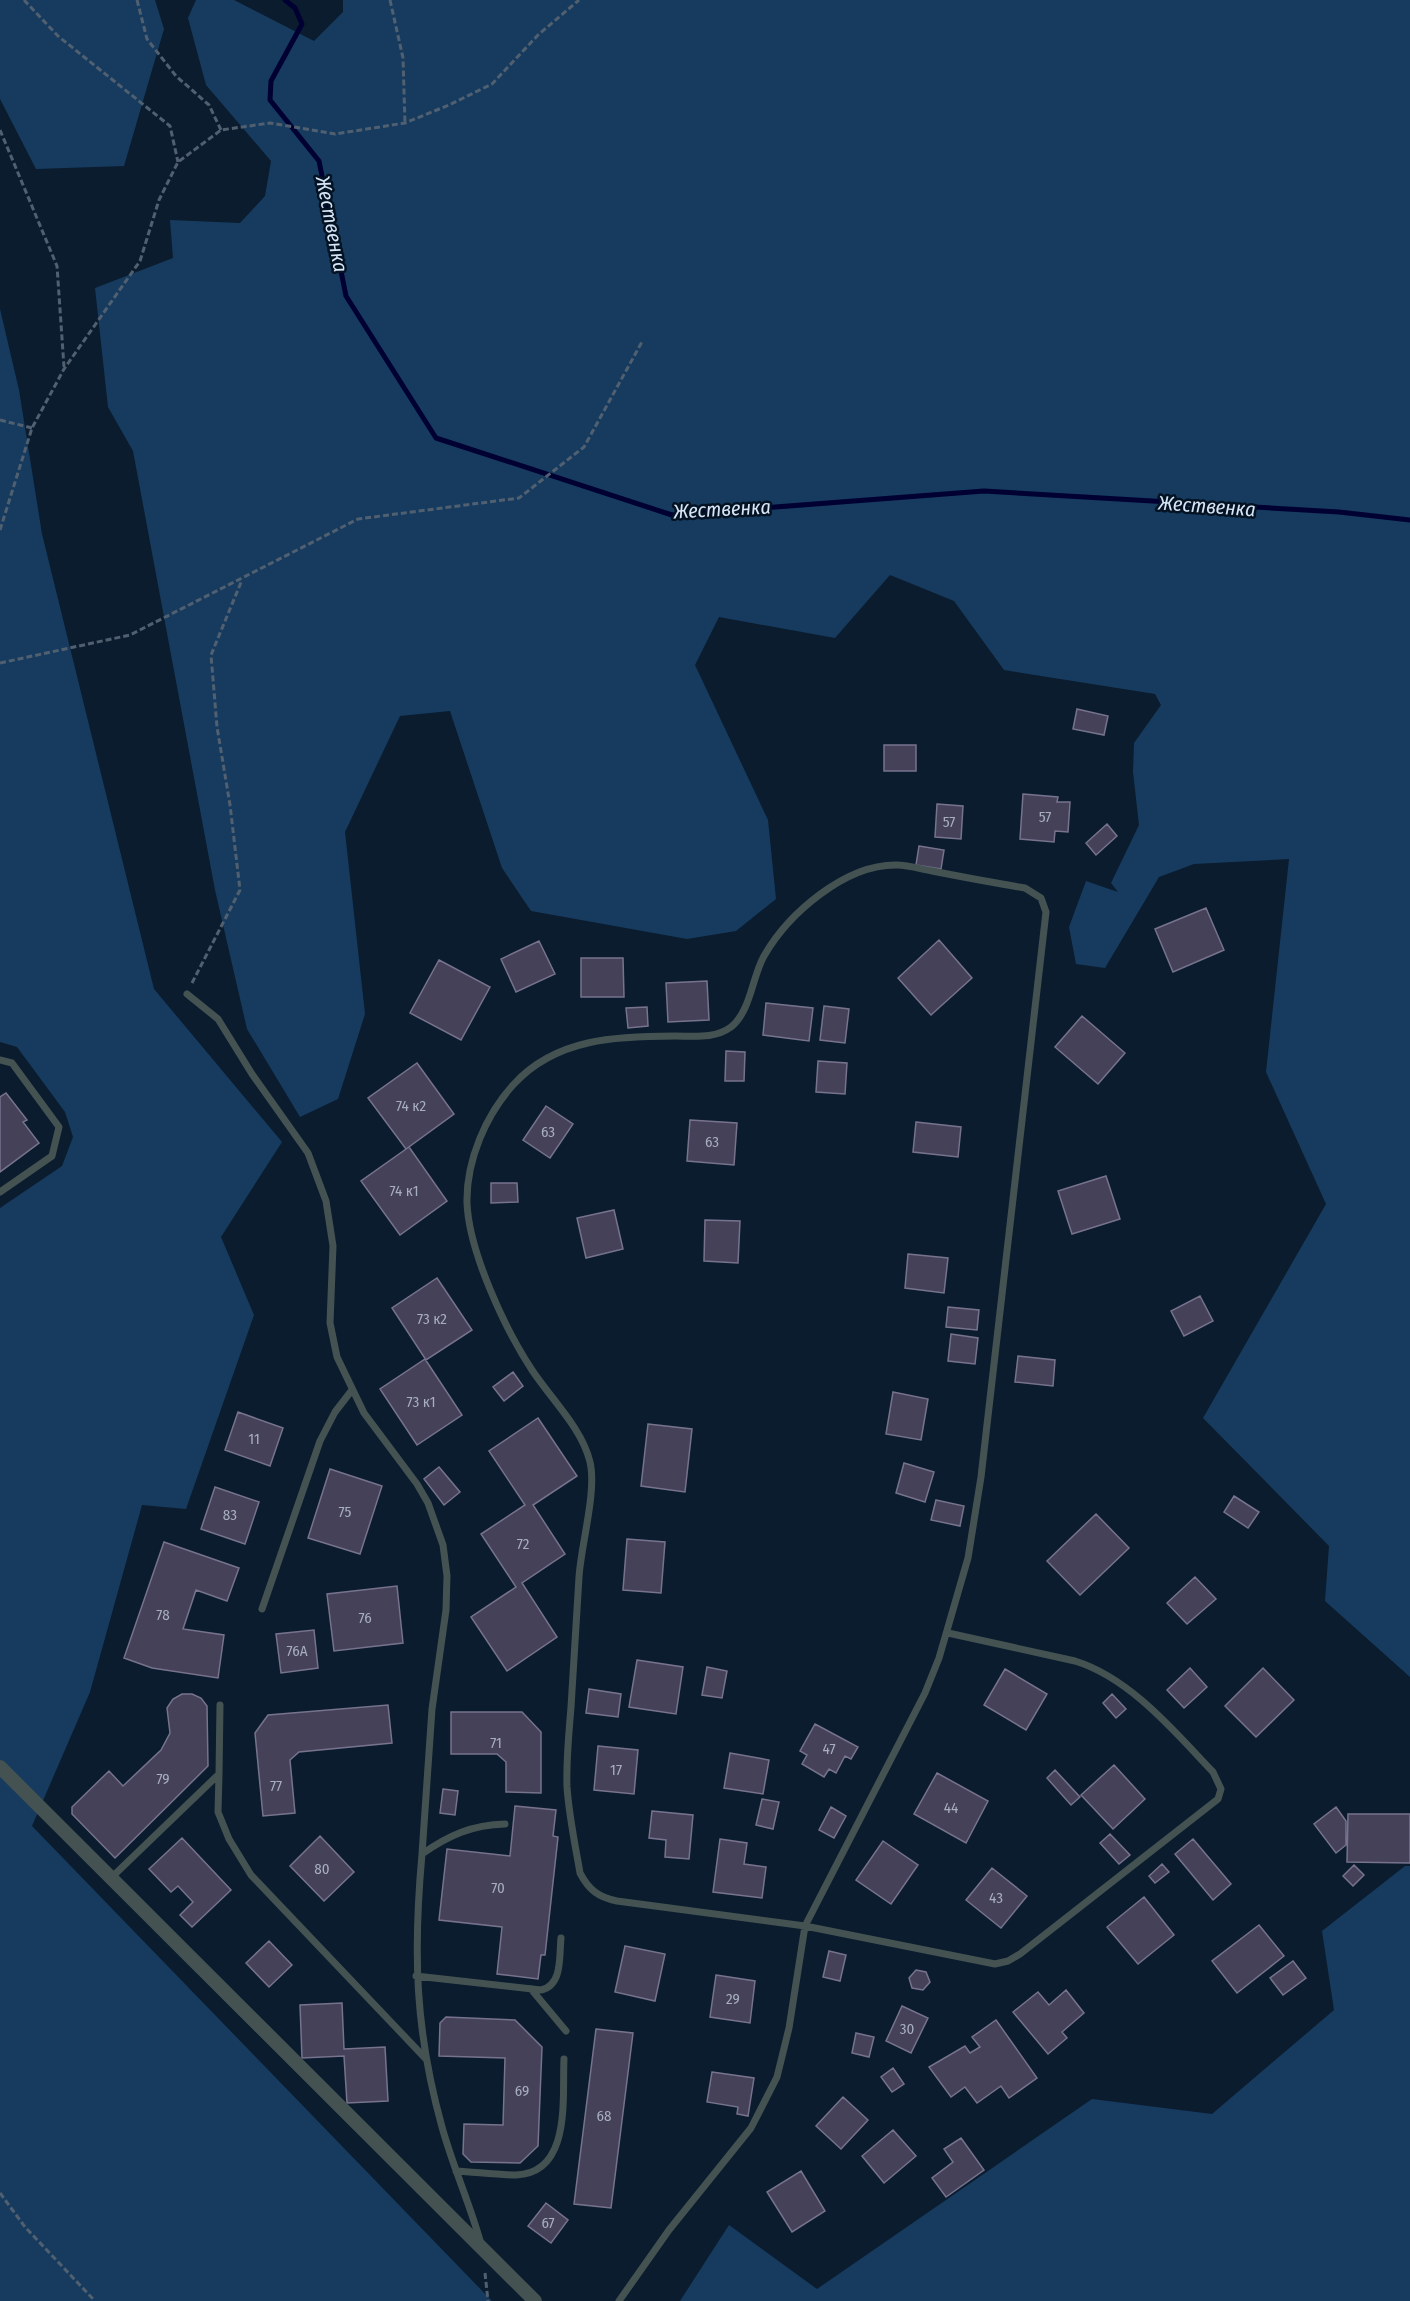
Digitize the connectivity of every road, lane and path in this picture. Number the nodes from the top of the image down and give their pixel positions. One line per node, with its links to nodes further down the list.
1 (24, 0): 8 (path)
2 (136, 0): 7 (path)
3 (390, 0): 5 (path)
4 (579, 0): 5 (path)
5 (405, 123): 7 (path)
6 (0, 130): 10 (path)
7 (221, 130): 8 (path)
8 (178, 162): 10 (path)
9 (643, 340): 14 (path)
10 (64, 369): 12 (path)
11 (0, 420): 12 (path)
12 (32, 428): 13 (path)
13 (0, 530)
14 (242, 578): 15 (path); 16 (path)
15 (0, 663)
16 (187, 994): 19 (lane)
17 (0, 1060): 18 (lane)
18 (0, 1192)
19 (352, 1390): 20 (lane); 26 (lane)
20 (262, 1609)
21 (948, 1634): 28 (lane); 28 (lane); 28 (lane)
22 (220, 1705): 24 (lane)
23 (0, 1767): 27 (street)
24 (219, 1774): 27 (lane); 33 (lane)
25 (505, 1824): 26 (lane)
26 (422, 1854): 30 (lane)
27 (111, 1878): 37 (street)
28 (805, 1926): 40 (lane)
29 (561, 1938): 31 (lane)
30 (416, 1976): 31 (lane); 33 (lane)
31 (531, 1989): 32 (lane)
32 (566, 2031)
33 (426, 2059): 35 (lane)
34 (564, 2059): 35 (lane)
35 (456, 2171): 37 (lane)
36 (0, 2193): 38 (path)
37 (483, 2249): 39 (street)
38 (95, 2301)
39 (535, 2301)
40 (619, 2301)

